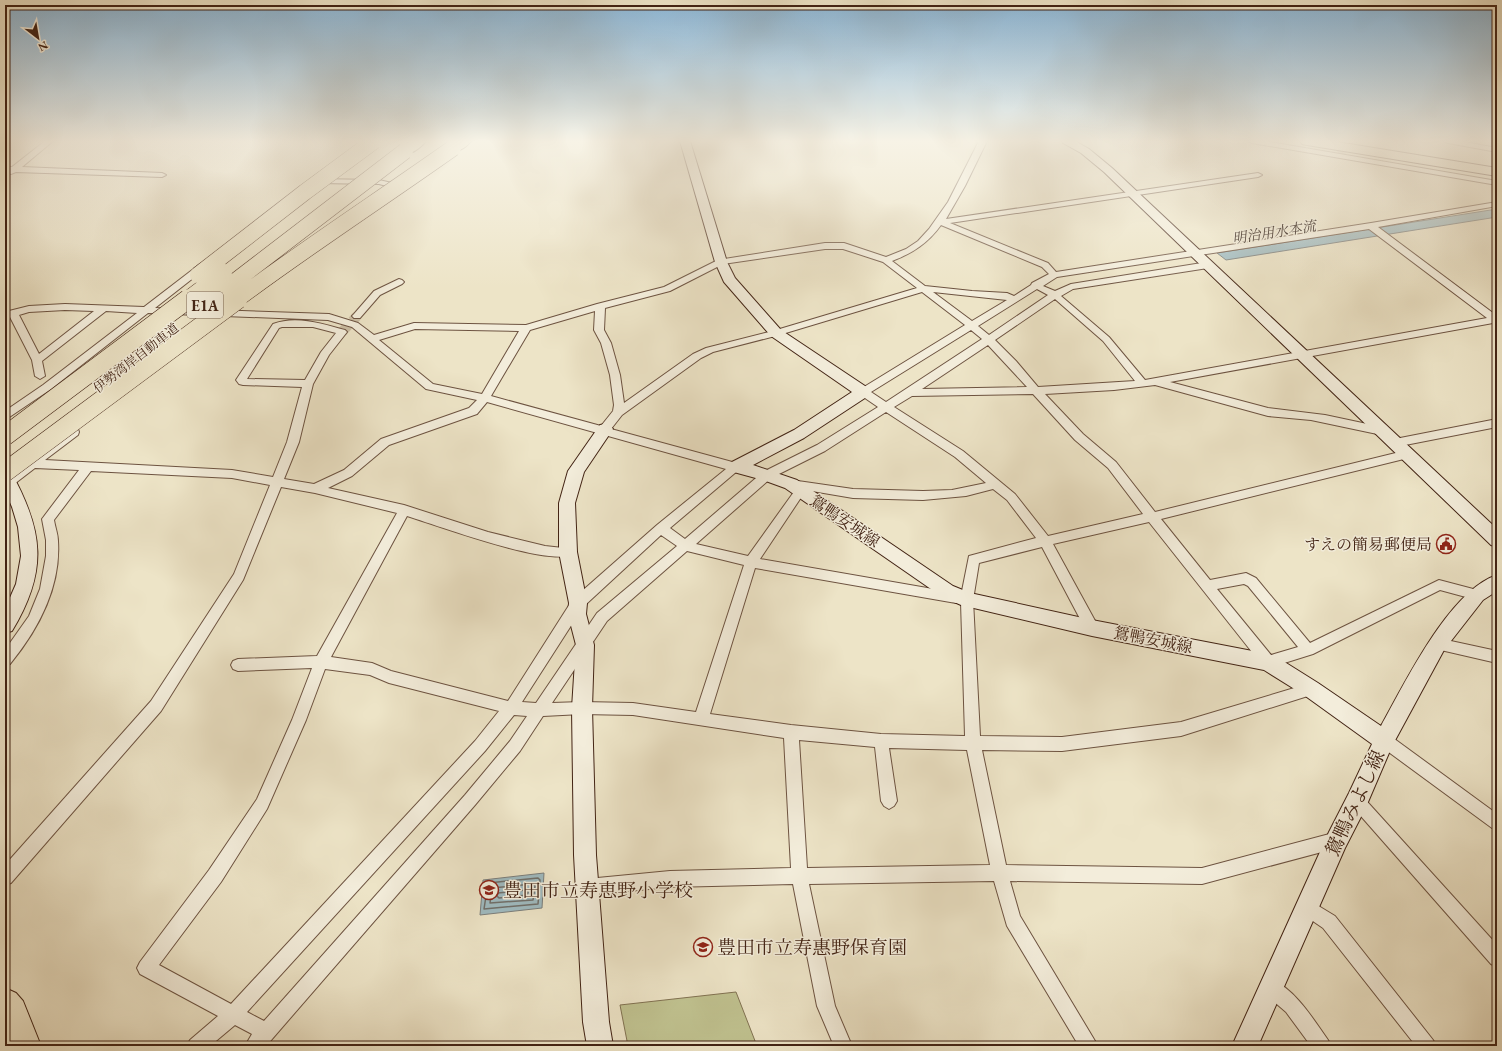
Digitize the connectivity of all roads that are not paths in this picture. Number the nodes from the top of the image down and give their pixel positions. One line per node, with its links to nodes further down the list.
1 (304, 190): 29 (street)
2 (304, 190): 55 (highway, bridge)
3 (339, 190): 56 (highway, 伊勢湾岸自動車道 / E1A, bridge)
4 (344, 190): 58 (highway, 伊勢湾岸自動車道 / E1A, bridge)
5 (383, 190): 17 (highway, bridge)
6 (392, 190): 17 (highway, bridge)
7 (400, 190): 30 (street)
8 (700, 190): 19 (main road)
9 (957, 190): 14 (street)
10 (1130, 190): 12 (main road)
11 (1154, 190): 12 (street)
12 (1133, 193): 14 (street); 16 (main road)
13 (1497, 204): 15 (street)
14 (940, 222): 18 (street); 21 (street)
15 (1371, 226): 16 (street); 33 (street)
16 (1196, 253): 20 (main road); 21 (street)
17 (296, 255): 63 (highway, bridge)
18 (886, 260): 19 (street); 24 (street)
19 (721, 262): 27 (street); 36 (main road)
20 (1207, 264): 25 (street); 39 (main road)
21 (1054, 275): 23 (street)
22 (399, 282): 32 (street)
23 (1035, 285): 25 (street); 26 (street)
24 (923, 289): 26 (street); 34 (street); 36 (street)
25 (1055, 295): 37 (street); 44 (street)
26 (1014, 299): 34 (street)
27 (600, 306): 35 (street); 50 (street)
28 (103, 309): 29 (street); 31 (street); 40 (street)
29 (146, 310): 30 (street); 51 (street)
30 (231, 313): 38 (street); 59 (street)
31 (9, 314): 40 (street)
32 (357, 316)
33 (1496, 320): 39 (street)
34 (973, 327): 37 (street); 47 (street)
35 (526, 328): 38 (street); 48 (street)
36 (776, 333): 47 (main road); 50 (street)
37 (988, 338): 45 (street); 46 (street)
38 (372, 339): 48 (street)
39 (1302, 354): 42 (street); 54 (main road)
40 (37, 360): 41 (street)
41 (40, 376)
42 (1154, 381): 44 (street); 54 (street)
43 (308, 384): 43 (street); 64 (street)
44 (1143, 384): 45 (street)
45 (1035, 390): 46 (street); 69 (street)
46 (910, 392): 49 (street)
47 (865, 393): 49 (street); 61 (main road)
48 (485, 398): 53 (street); 67 (street)
49 (885, 405): 62 (street); 65 (street)
50 (618, 412): 53 (street)
51 (5, 416)
52 (1497, 423): 57 (street)
53 (604, 429): 61 (street); 74 (main road)
54 (1382, 431): 57 (main road)
55 (5, 432)
56 (5, 436)
57 (1402, 449): 69 (street); 71 (main road)
58 (5, 459)
59 (33, 464): 60 (street); 63 (street)
60 (88, 466): 64 (street); 87 (street)
61 (739, 468): 62 (main road, 鴛鴨安城線); 70 (street)
62 (765, 474): 66 (main road, 鴛鴨安城線); 73 (street)
63 (6, 479): 81 (main road)
64 (278, 482): 67 (street); 105 (street)
65 (995, 484): 66 (street); 72 (street)
66 (796, 488): 75 (street); 79 (main road, 鴛鴨安城線)
67 (315, 490): 68 (street)
68 (404, 510): 74 (street); 88 (street)
69 (1152, 517): 72 (street); 77 (street)
70 (661, 528): 73 (street); 80 (street)
71 (1497, 540)
72 (1045, 541): 79 (street); 82 (street)
73 (686, 546): 75 (street); 84 (street)
74 (568, 552): 80 (main road)
75 (751, 562): 79 (street); 95 (street)
76 (1497, 582): 78 (main road, 鴛鴨みよし線)
77 (1207, 586): 85 (street); 89 (street)
78 (1477, 595): 83 (main road, 鴛鴨みよし線); 85 (street)
79 (967, 600): 82 (main road, 鴛鴨安城線); 99 (street)
80 (577, 608): 84 (main road); 92 (street)
81 (5, 625)
82 (1092, 628): 89 (main road, 鴛鴨安城線)
83 (1437, 644): 86 (street); 98 (main road, 鴛鴨みよし線)
84 (584, 645): 93 (main road); 94 (street)
85 (1308, 650): 89 (street)
86 (1497, 657)
87 (5, 660)
88 (321, 662): 90 (street); 92 (street); 112 (street)
89 (1268, 662): 91 (main road, 鴛鴨安城線)
90 (238, 665)
91 (1311, 689): 98 (main road, 鴛鴨安城線); 99 (street)
92 (511, 708): 94 (street); 112 (street)
93 (582, 708): 94 (street); 95 (street); 107 (main road)
94 (538, 710): 113 (street)
95 (701, 719): 96 (street)
96 (791, 732): 97 (street); 106 (street)
97 (881, 740): 99 (street); 100 (street)
98 (1384, 740): 101 (main road, 鴛鴨みよし線); 102 (street)
99 (973, 743): 104 (street)
100 (889, 801)
101 (1357, 801): 103 (main road, 鴛鴨みよし線); 109 (street)
102 (1497, 823)
103 (1337, 840): 104 (street); 108 (main road, 鴛鴨みよし線)
104 (1000, 873): 106 (street); 121 (street)
105 (6, 874)
106 (799, 876): 107 (street); 120 (street)
107 (587, 887): 119 (main road)
108 (1307, 907): 110 (main road, 鴛鴨みよし線); 124 (street)
109 (1497, 958)
110 (1270, 988): 122 (main road, 鴛鴨みよし線); 123 (street)
111 (5, 1004): 116 (highway)
112 (234, 1014): 113 (street); 117 (street)
113 (266, 1032): 118 (street)
114 (5, 1041): 115 (highway)
115 (6, 1046)
116 (24, 1046)
117 (196, 1046)
118 (254, 1046)
119 (600, 1046)
120 (843, 1046)
121 (1089, 1046)
122 (1245, 1046)
123 (1322, 1046)
124 (1427, 1046)

